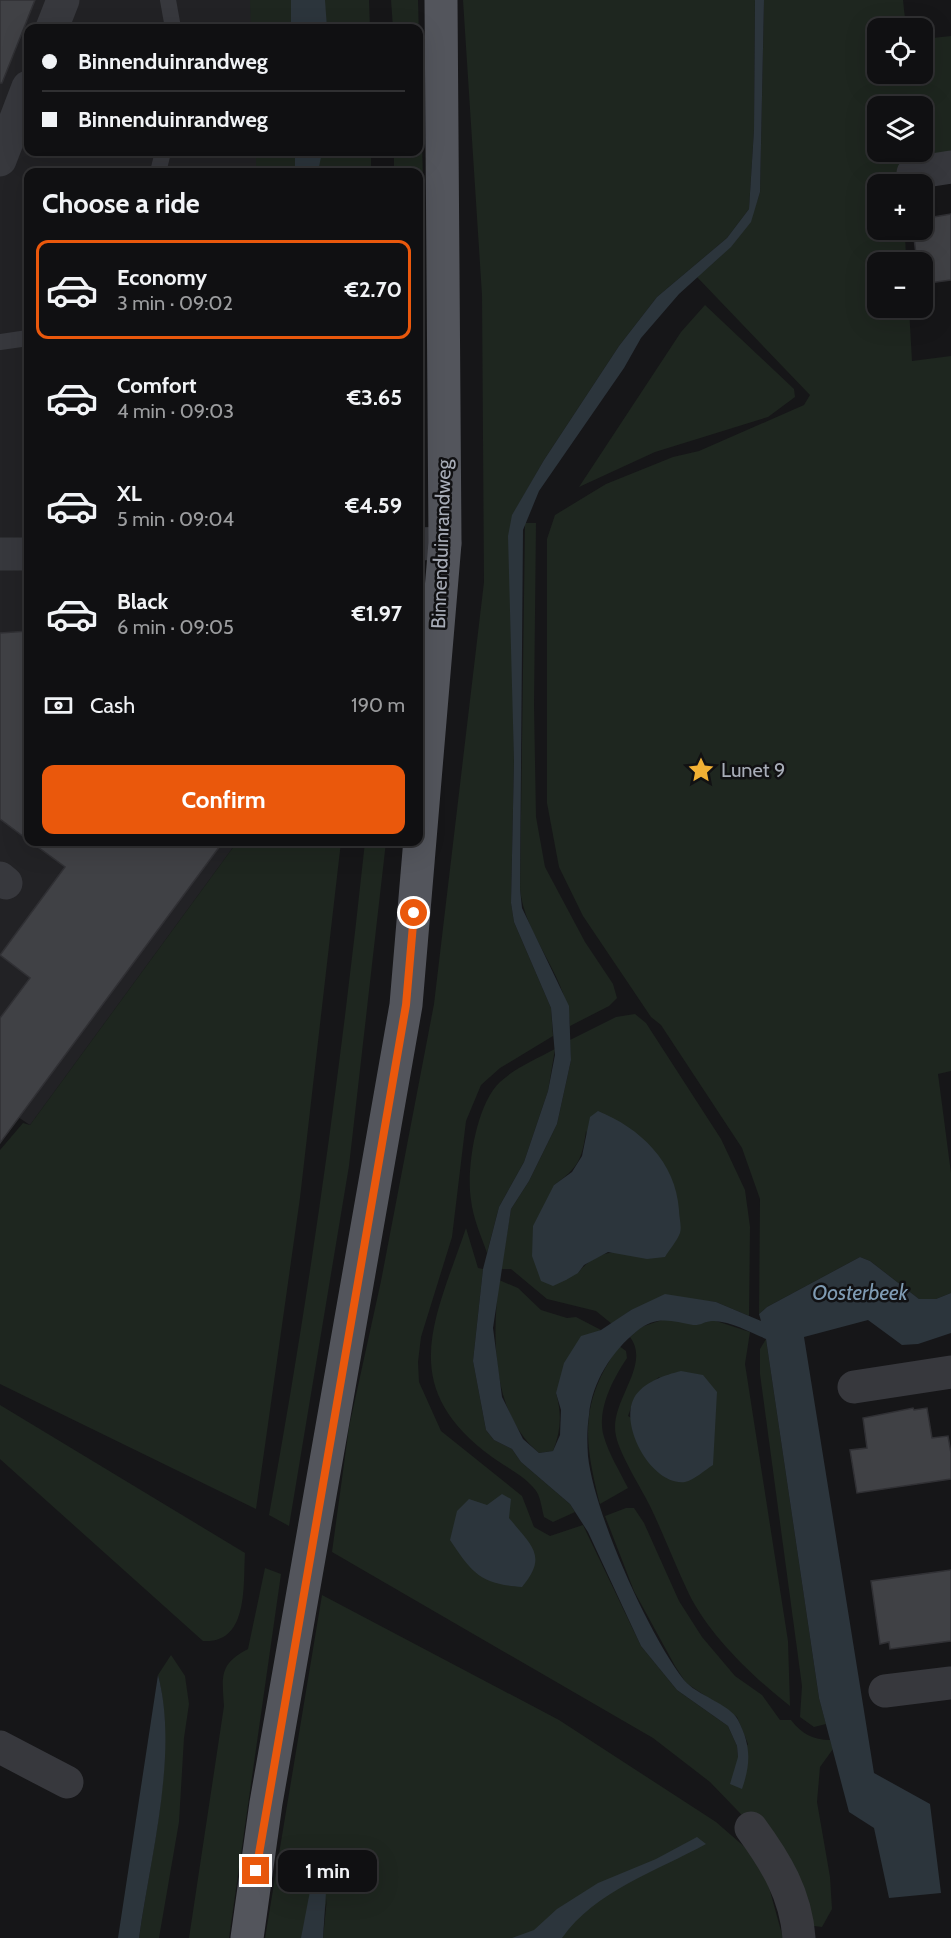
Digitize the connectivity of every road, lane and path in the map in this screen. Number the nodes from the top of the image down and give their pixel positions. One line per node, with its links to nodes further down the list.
1 (63, 0): 4 (street)
2 (168, 0): 5 (lane)
3 (441, 0): 12 (main road, Binnenduinrandweg)
4 (54, 24)
5 (173, 24)
6 (24, 97): 7 (street)
7 (0, 160)
8 (951, 167): 9 (street)
9 (913, 173)
10 (24, 339): 11 (lane)
11 (0, 342)
12 (432, 544): 15 (main road, Binnenduinrandweg)
13 (0, 554): 14 (street)
14 (24, 554)
15 (423, 704)
16 (415, 846): 24 (main road, Binnenduinrandweg)
17 (951, 1372): 18 (street)
18 (854, 1387)
19 (951, 1683): 20 (street)
20 (885, 1691)
21 (0, 1747): 22 (street)
22 (68, 1782)
23 (751, 1828): 25 (street)
24 (247, 1938)
25 (799, 1938)

